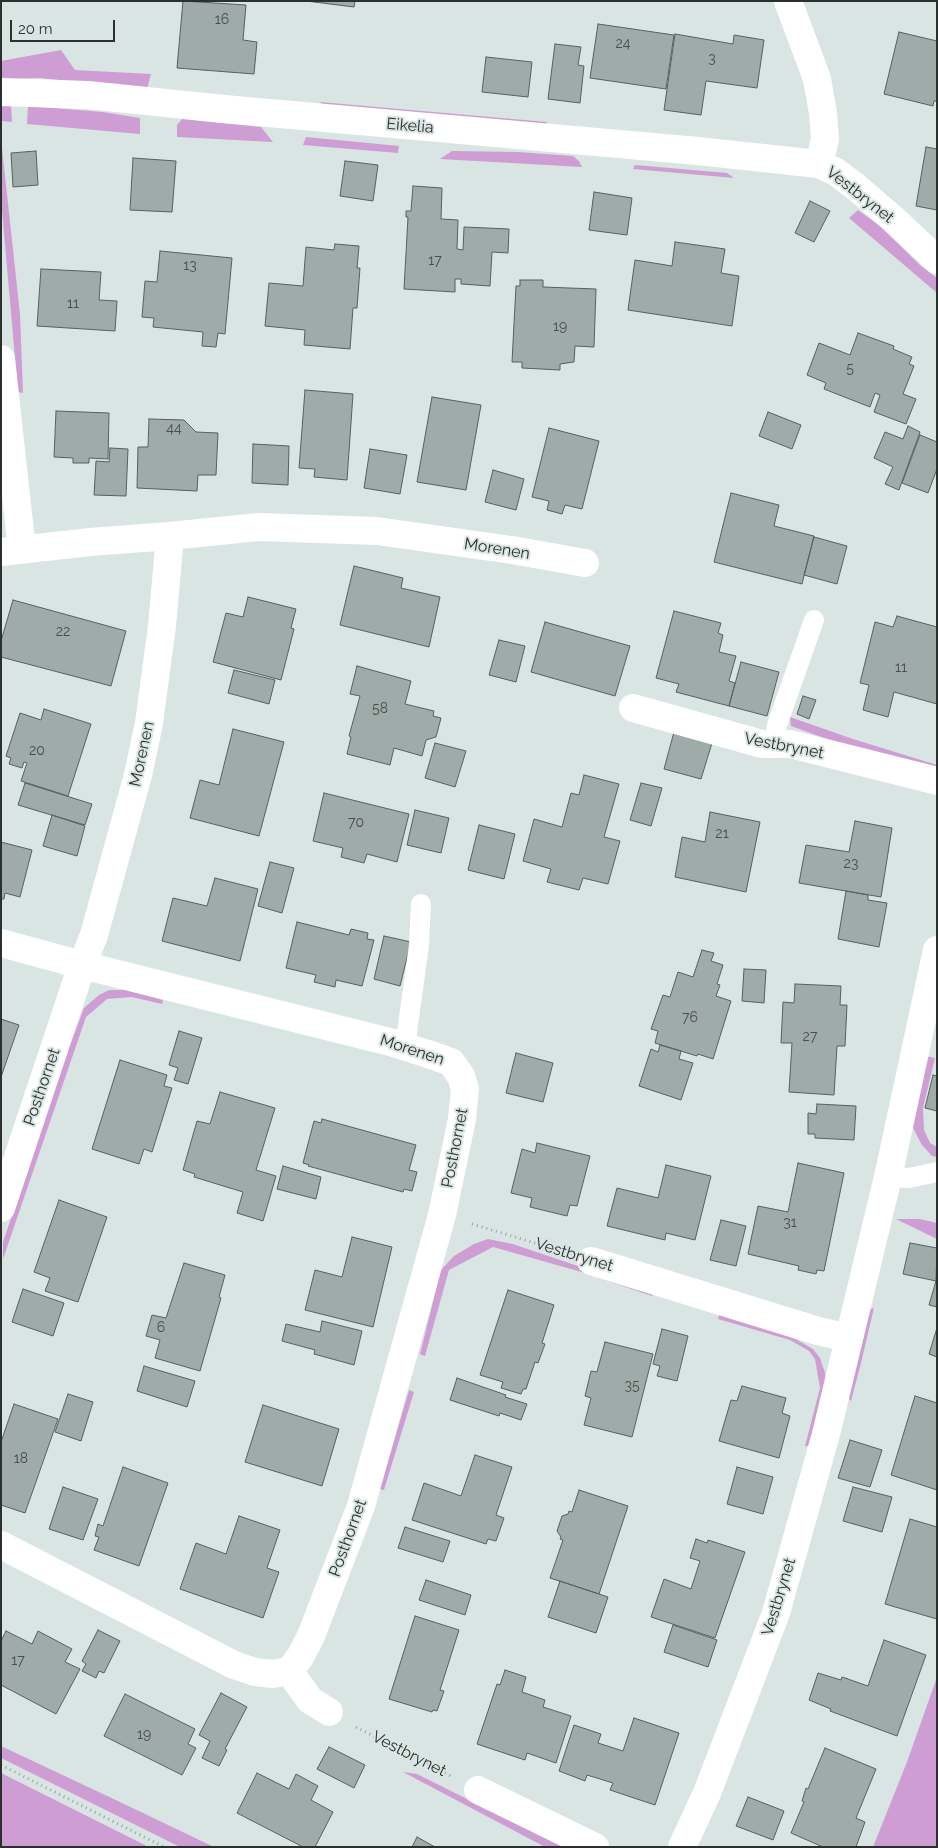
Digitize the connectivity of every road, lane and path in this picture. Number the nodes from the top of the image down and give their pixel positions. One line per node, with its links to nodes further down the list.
1 (788, 1): 3 (street, Vestbrynet)
2 (1, 92): 3 (street, Eikelia)
3 (819, 164): 4 (street, Vestbrynet)
4 (937, 260)
5 (1, 359): 7 (street)
6 (170, 536): 7 (street, Morenen); 8 (street, Morenen); 16 (street, Morenen)
7 (11, 551)
8 (585, 564)
9 (814, 620): 11 (lane)
10 (633, 708): 11 (street, Vestbrynet)
11 (774, 744): 12 (street, Vestbrynet)
12 (937, 781)
13 (421, 904): 17 (lane)
14 (1, 943): 16 (street, Morenen)
15 (937, 950): 20 (street, Vestbrynet)
16 (82, 965): 17 (street, Morenen); 21 (street, Posthornet)
17 (405, 1047): 18 (street, Morenen)
18 (465, 1089): 22 (street, Posthornet)
19 (937, 1172): 20 (lane)
20 (888, 1177): 24 (street, Vestbrynet)
21 (1, 1208)
22 (442, 1215): 23 (path, Vestbrynet); 26 (street, Posthornet)
23 (591, 1261): 24 (street, Vestbrynet)
24 (849, 1338): 32 (street, Vestbrynet)
25 (1, 1545): 26 (street)
26 (289, 1671): 27 (street)
27 (329, 1712): 29 (path, Vestbrynet)
28 (1, 1765): 30 (path)
29 (478, 1790): 31 (street)
30 (164, 1847)
31 (595, 1847)
32 (682, 1847)

